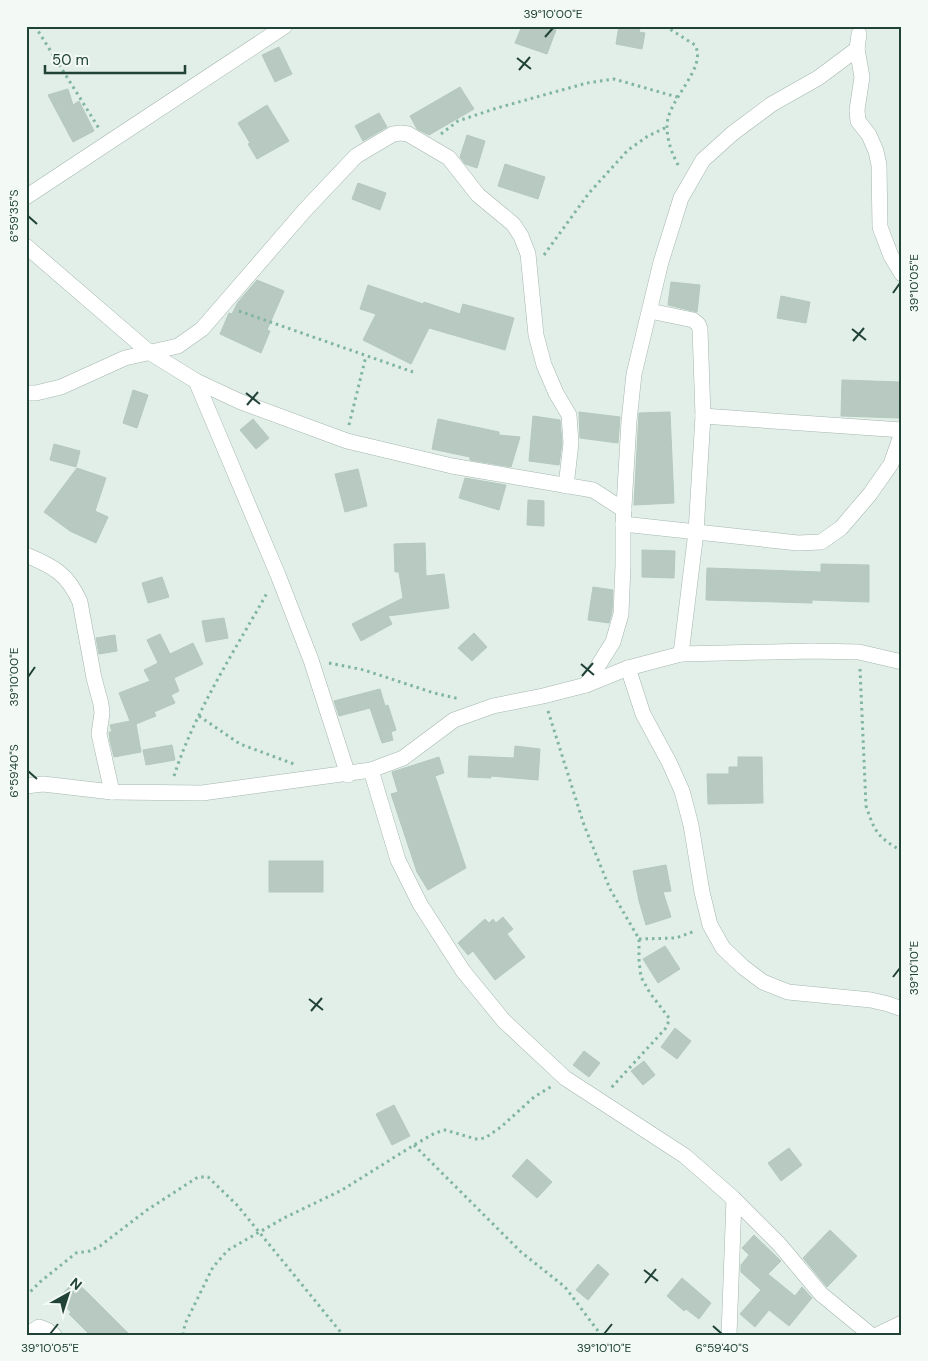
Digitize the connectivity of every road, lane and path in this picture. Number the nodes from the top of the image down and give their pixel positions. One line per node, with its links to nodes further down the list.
1 (35, 26): 6 (path)
2 (286, 26): 6 (street)
3 (665, 26): 4 (path)
4 (677, 97): 5 (path); 7 (path)
5 (667, 127): 9 (path); 11 (path)
6 (108, 143): 8 (street)
7 (427, 144): 11 (street); 13 (street)
8 (26, 197)
9 (681, 198): 12 (street); 14 (street)
10 (26, 246): 15 (street)
11 (530, 274): 23 (street)
12 (902, 274)
13 (221, 305): 15 (street); 16 (path)
14 (650, 311): 20 (street); 24 (street)
15 (149, 352): 18 (street); 19 (street)
16 (366, 356): 17 (path); 22 (path)
17 (413, 372)
18 (196, 381): 22 (street); 27 (street)
19 (26, 393)
20 (704, 416): 21 (street); 25 (street)
21 (902, 431): 25 (street)
22 (347, 441): 23 (street)
23 (566, 486): 24 (street)
24 (623, 517): 25 (street); 33 (street)
25 (696, 532): 29 (street)
26 (26, 555): 41 (street)
27 (278, 575): 30 (street); 36 (path)
28 (859, 652): 29 (street); 31 (street); 43 (path)
29 (681, 654): 32 (street)
30 (312, 660): 35 (path); 39 (street)
31 (902, 662)
32 (628, 668): 33 (street); 44 (street)
33 (586, 685): 34 (street)
34 (543, 696): 35 (street); 45 (path)
35 (493, 706): 38 (street)
36 (199, 716): 37 (path); 42 (path)
37 (301, 766)
38 (371, 770): 39 (street); 47 (street)
39 (348, 774): 42 (street)
40 (26, 786): 41 (street)
41 (112, 792): 42 (street)
42 (168, 792)
43 (902, 851)
44 (710, 925): 45 (path); 46 (street)
45 (639, 940): 48 (path)
46 (902, 1009)
47 (565, 1078): 48 (street); 49 (path)
48 (601, 1100): 50 (street)
49 (414, 1145): 51 (path); 58 (path)
50 (734, 1199): 59 (street); 60 (street)
51 (259, 1233): 52 (path); 56 (path); 57 (path)
52 (26, 1296)
53 (902, 1322): 61 (street)
54 (26, 1335): 55 (street)
55 (54, 1335)
56 (183, 1335)
57 (343, 1335)
58 (601, 1335)
59 (729, 1335)
60 (871, 1335)
61 (877, 1335)

